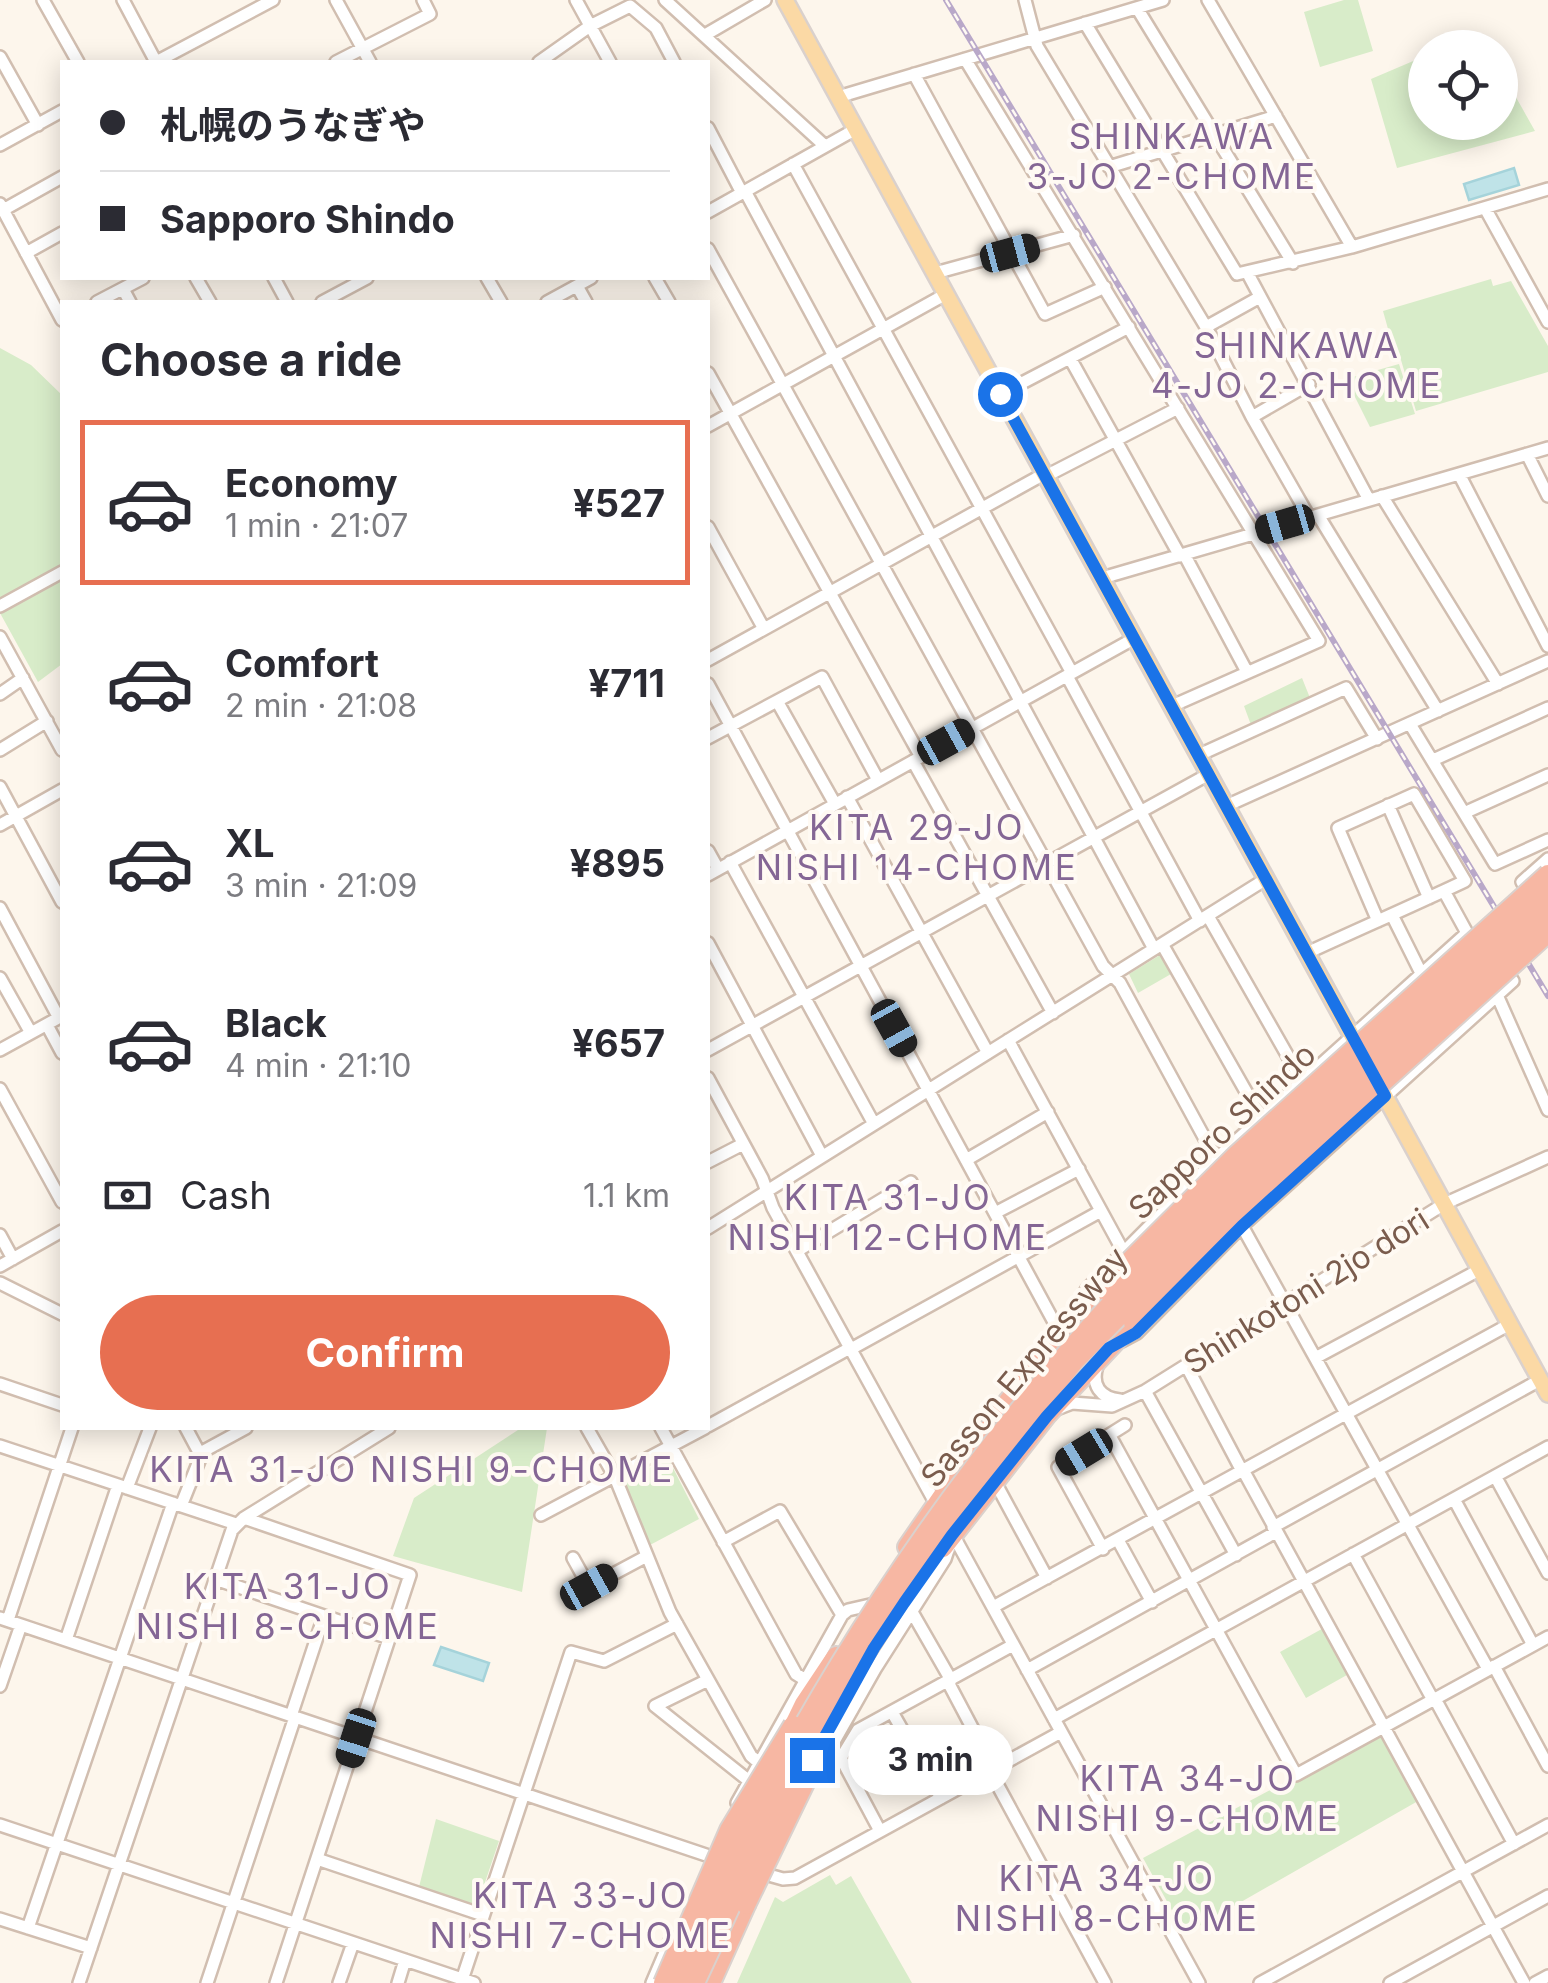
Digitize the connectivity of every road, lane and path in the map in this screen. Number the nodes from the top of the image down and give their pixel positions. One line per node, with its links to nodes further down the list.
1 (43, 0): 23 (street)
2 (122, 0): 24 (street)
3 (273, 0): 25 (street)
4 (336, 0): 20 (street)
5 (423, 0): 20 (street)
6 (576, 0): 17 (street)
7 (666, 0): 18 (street)
8 (764, 0): 18 (street)
9 (785, 0): 32 (main road)
10 (1025, 0): 19 (street)
11 (1111, 0): 15 (street)
12 (1163, 0): 14 (street)
13 (1208, 0): 34 (street)
14 (1138, 8): 15 (street); 38 (street)
15 (1115, 14): 16 (street)
16 (1085, 23): 19 (street); 41 (street)
17 (590, 26): 28 (street); 29 (street); 30 (street)
18 (705, 35): 40 (street)
19 (1036, 38): 22 (street); 43 (street)
20 (362, 48): 26 (street); 27 (street)
21 (0, 57): 35 (street)
22 (965, 59): 31 (street); 51 (street)
23 (77, 60)
24 (153, 60)
25 (158, 60)
26 (340, 60)
27 (369, 60)
28 (543, 60)
29 (609, 60)
30 (673, 60)
31 (914, 74): 32 (street); 55 (street)
32 (838, 97): 36 (main road)
33 (60, 112): 35 (street)
34 (1276, 116): 38 (street); 52 (street)
35 (38, 125): 39 (street)
36 (856, 129): 40 (street); 58 (main road)
37 (710, 132): 46 (street)
38 (1216, 135): 41 (street); 56 (street)
39 (0, 145)
40 (825, 146): 42 (street)
41 (1162, 151): 43 (street); 57 (street)
42 (793, 164): 46 (street); 78 (street)
43 (1109, 166): 76 (street)
44 (60, 178): 47 (street)
45 (1547, 191): 48 (street)
46 (744, 192): 49 (street); 79 (street)
47 (2, 207): 53 (street)
48 (1485, 208): 52 (street); 75 (street)
49 (710, 211)
50 (60, 235): 53 (street)
51 (1074, 235): 55 (street); 64 (street)
52 (1352, 247): 56 (street)
53 (26, 253): 74 (street)
54 (710, 253): 83 (street)
55 (1010, 253): 58 (street); 64 (street)
56 (1293, 263): 57 (street)
57 (1246, 272): 68 (street)
58 (935, 273): 67 (main road)
59 (112, 280): 66 (street)
60 (139, 280): 66 (street)
61 (565, 280): 65 (street)
62 (587, 280): 65 (street)
63 (343, 283): 71 (street)
64 (1105, 287): 77 (street)
65 (573, 288): 72 (street); 73 (street)
66 (120, 290): 69 (street); 70 (street)
67 (946, 294): 78 (street); 84 (main road)
68 (1260, 297): 76 (street); 82 (street)
69 (101, 300)
70 (128, 300)
71 (324, 300)
72 (551, 300)
73 (584, 300)
74 (60, 316)
75 (1548, 321)
76 (1206, 327): 87 (street)
77 (1130, 328): 80 (street); 85 (street)
78 (883, 329): 79 (street); 96 (street)
79 (834, 356): 83 (street); 100 (street)
80 (1072, 360): 84 (street); 89 (street)
81 (710, 377): 86 (street)
82 (1309, 384): 87 (street); 95 (street)
83 (782, 386): 86 (street); 102 (street)
84 (1000, 394): 93 (main road)
85 (1178, 408): 89 (street); 99 (street)
86 (730, 414): 88 (street); 105 (street)
87 (1252, 417): 97 (street)
88 (710, 425)
89 (1116, 442): 93 (street); 101 (street)
90 (1548, 448): 91 (street)
91 (1527, 454): 92 (street); 94 (street)
92 (1460, 474): 95 (street); 110 (street)
93 (1045, 475): 96 (street); 104 (main road)
94 (1548, 496)
95 (1376, 498): 97 (street); 116 (street)
96 (982, 508): 100 (street); 114 (street)
97 (1314, 516): 99 (street); 123 (street)
98 (710, 530): 107 (street)
99 (1253, 534): 101 (street); 113 (street)
100 (932, 536): 102 (street); 119 (street)
101 (1182, 555): 104 (street); 113 (street)
102 (880, 565): 105 (street); 127 (street)
103 (60, 573): 106 (street)
104 (1102, 578): 109 (main road)
105 (828, 593): 107 (street); 133 (street)
106 (0, 606)
107 (764, 629): 111 (street)
108 (0, 637): 115 (street)
109 (1135, 638): 114 (street); 121 (main road)
110 (1548, 646)
111 (710, 659)
112 (1548, 661): 116 (street)
113 (1247, 672): 121 (street)
114 (1070, 674): 119 (street); 143 (street)
115 (23, 678): 118 (street); 124 (street)
116 (1498, 684): 123 (street)
117 (710, 688): 126 (street)
118 (0, 694)
119 (1021, 701): 127 (street); 148 (street)
120 (777, 702): 126 (street); 137 (street); 140 (street)
121 (1172, 706): 132 (main road)
122 (1548, 708): 134 (street)
123 (1438, 711): 125 (street)
124 (47, 721): 128 (street); 131 (street)
125 (1410, 724): 130 (street); 134 (street)
126 (730, 726): 129 (street); 147 (street)
127 (972, 728): 133 (street); 152 (street)
128 (59, 734)
129 (710, 737)
130 (1377, 739): 132 (street); 142 (street)
131 (0, 750)
132 (1198, 756): 135 (main road)
133 (917, 759): 137 (street); 158 (street)
134 (1433, 760): 144 (street)
135 (1209, 774): 142 (main road); 143 (street)
136 (1548, 775): 144 (street)
137 (878, 780): 140 (street)
138 (0, 787): 145 (street)
139 (60, 791): 145 (street)
140 (841, 801): 147 (street); 166 (street)
141 (1388, 805): 156 (street); 160 (street); 165 (street)
142 (1226, 806): 155 (main road)
143 (1140, 812): 148 (street); 164 (street)
144 (1464, 812): 149 (street)
145 (16, 816): 146 (street); 159 (street)
146 (0, 825)
147 (787, 830): 151 (street); 172 (street)
148 (1093, 838): 152 (street); 170 (street)
149 (1548, 840)
150 (1548, 859): 163 (street)
151 (730, 862): 153 (street); 177 (street)
152 (1047, 863): 158 (street); 174 (street)
153 (713, 872)
154 (1548, 874): 226 (highway, Sapporo Shindo, bridge)
155 (1266, 879): 164 (street); 171 (main road)
156 (1444, 891): 160 (street); 167 (street)
157 (1548, 892): 297 (highway, Sasson Expressway, bridge)
158 (987, 896): 166 (street); 178 (street)
159 (60, 898)
160 (1429, 898): 162 (street)
161 (0, 908): 179 (street)
162 (1392, 915): 165 (street); 173 (street)
163 (1548, 916): 285 (highway, Sasson Expressway, bridge)
164 (1204, 918): 170 (street); 190 (street)
165 (1378, 920): 171 (street)
166 (922, 932): 172 (street); 189 (street)
167 (1467, 933): 173 (street); 176 (street)
168 (1548, 933): 228 (highway, bridge)
169 (710, 947): 182 (street)
170 (1158, 947): 174 (street); 197 (street)
171 (1306, 953): 184 (main road)
172 (861, 966): 177 (street); 192 (street)
173 (1421, 973): 184 (street)
174 (1112, 975): 178 (street); 202 (street)
175 (0, 978): 183 (street)
176 (1497, 995): 193 (street); 195 (street)
177 (803, 998): 182 (street); 198 (street)
178 (1052, 1012): 185 (street)
179 (60, 1015)
180 (60, 1018): 181 (street)
181 (47, 1024): 183 (street); 186 (street)
182 (752, 1026): 187 (street); 200 (street)
183 (31, 1033): 188 (street)
184 (1352, 1036): 190 (street); 193 (main road)
185 (1008, 1040): 189 (street); 196 (street)
186 (60, 1049)
187 (710, 1049)
188 (0, 1050)
189 (988, 1053): 192 (street)
190 (1302, 1081): 197 (street)
191 (0, 1089): 208 (street)
192 (928, 1090): 198 (street); 203 (street)
193 (1385, 1096): 209 (main road); 212 (street)
194 (713, 1101): 199 (street)
195 (1548, 1110)
196 (1048, 1112): 203 (street); 205 (street)
197 (1261, 1118): 202 (street)
198 (874, 1124): 200 (street)
199 (743, 1144): 204 (street); 207 (street)
200 (822, 1156): 207 (street)
201 (1548, 1157): 209 (street, Shinkotoni 2jo dori)
202 (1216, 1158): 217 (street)
203 (966, 1160): 211 (street)
204 (710, 1161)
205 (1080, 1169): 210 (street); 211 (street)
206 (911, 1182): 216 (street)
207 (766, 1191): 213 (street); 216 (street)
208 (60, 1198)
209 (1444, 1204): 221 (main road); 223 (street, Shinkotoni 2jo dori)
210 (1101, 1211): 217 (street); 218 (street)
211 (995, 1214): 218 (street)
212 (1242, 1226): 223 (street); 228 (street)
213 (710, 1227)
214 (60, 1232): 219 (street)
215 (0, 1235): 219 (street)
216 (797, 1251): 227 (street)
217 (1123, 1251): 226 (street)
218 (1018, 1257): 226 (street); 227 (street)
219 (13, 1259): 220 (street)
220 (0, 1266)
221 (1481, 1269): 225 (main road); 229 (street)
222 (0, 1283): 224 (street)
223 (1287, 1302): 229 (street); 230 (street, Shinkotoni 2jo dori)
224 (60, 1313)
225 (1510, 1324): 232 (main road); 236 (street)
226 (1060, 1336): 262 (highway, Sapporo Shindo)
227 (851, 1348): 238 (street); 262 (street)
228 (1105, 1352): 234 (street); 237 (highway)
229 (1317, 1358): 236 (street)
230 (1186, 1365): 233 (street, Shinkotoni 2jo dori); 255 (street)
231 (0, 1384): 235 (street)
232 (1544, 1387): 254 (street)
233 (1145, 1390): 234 (street, Shinkotoni 2jo dori); 260 (street)
234 (1124, 1401): 237 (street)
235 (60, 1404)
236 (1347, 1413): 254 (street); 255 (street)
237 (1047, 1416): 258 (highway)
238 (710, 1425)
239 (1125, 1425): 248 (street)
240 (71, 1430): 253 (street)
241 (149, 1430): 259 (street)
242 (187, 1430): 252 (street)
243 (242, 1430): 252 (street)
244 (386, 1430): 266 (street)
245 (588, 1430): 257 (street)
246 (662, 1430): 250 (street)
247 (700, 1430): 250 (street)
248 (1110, 1436): 265 (street); 272 (street)
249 (0, 1446): 253 (street)
250 (671, 1446): 257 (street); 271 (street)
251 (1548, 1447): 256 (street)
252 (200, 1454): 263 (street)
253 (60, 1465): 259 (street); 289 (street)
254 (1377, 1467): 267 (street); 268 (street)
255 (1243, 1470): 260 (street); 268 (street)
256 (1496, 1476): 261 (street); 277 (street)
257 (614, 1477): 264 (street); 275 (street)
258 (996, 1482): 269 (highway); 278 (street)
259 (122, 1486): 263 (street); 294 (street)
260 (1202, 1492): 265 (street); 274 (street)
261 (1454, 1499): 267 (street); 296 (street)
262 (936, 1503): 269 (street); 283 (highway, Sapporo Shindo)
263 (177, 1504): 266 (street); 298 (street)
264 (541, 1515)
265 (1155, 1518): 270 (street); 280 (street)
266 (240, 1521): 279 (street); 293 (street)
267 (1408, 1524): 273 (street); 299 (street)
268 (1275, 1530): 274 (street); 281 (street)
269 (952, 1535): 284 (street); 286 (street); 319 (highway)
270 (1118, 1540): 272 (street); 282 (street)
271 (724, 1542): 288 (street); 302 (street)
272 (1103, 1549): 278 (street)
273 (1353, 1554): 281 (street); 306 (street)
274 (1236, 1555): 280 (street)
275 (647, 1556): 276 (street); 290 (street)
276 (573, 1558)
277 (1548, 1573)
278 (1047, 1578): 284 (street)
279 (214, 1579): 287 (street); 301 (street)
280 (1190, 1580): 282 (street); 291 (street)
281 (1304, 1582): 291 (street); 310 (street)
282 (1152, 1602): 300 (street)
283 (870, 1604): 288 (street); 326 (highway, Sapporo Shindo)
284 (992, 1607): 295 (street)
285 (892, 1608): 352 (highway, Sasson Expressway, bridge); 354 (highway, bridge)
286 (912, 1612): 304 (street); 319 (street)
287 (324, 1616): 293 (street); 308 (street)
288 (842, 1616): 302 (street)
289 (10, 1621): 294 (street); 305 (street)
290 (677, 1624): 303 (street); 317 (street)
291 (1217, 1630): 309 (street); 310 (street)
292 (1548, 1637): 296 (street)
293 (389, 1638): 312 (street)
294 (66, 1640): 298 (street)
295 (1013, 1645): 300 (street); 304 (street)
296 (1533, 1645): 299 (street)
297 (848, 1653): 350 (highway, bridge); 351 (highway, Sasson Expressway, bridge)
298 (120, 1658): 301 (street); 323 (street)
299 (1491, 1668): 306 (street); 314 (street)
300 (1027, 1670): 309 (street)
301 (182, 1679): 308 (street); 327 (street)
302 (804, 1679): 313 (street)
303 (708, 1680): 313 (street); 316 (street)
304 (949, 1681): 307 (street); 315 (street)
305 (0, 1686)
306 (1434, 1699): 310 (street); 324 (street)
307 (892, 1712): 318 (street); 322 (street)
308 (293, 1717): 312 (street); 331 (street)
309 (1054, 1720): 311 (street)
310 (1383, 1727): 329 (street)
311 (1061, 1732): 315 (street); 356 (street)
312 (356, 1738): 317 (street); 325 (street)
313 (758, 1762): 316 (street)
314 (1548, 1766)
315 (992, 1770): 318 (street); 355 (street)
316 (748, 1780): 326 (street)
317 (523, 1793): 326 (street); 332 (street)
318 (941, 1798): 322 (street)
319 (787, 1806): 328 (highway)
320 (0, 1825): 323 (street)
321 (1548, 1825): 324 (street)
322 (880, 1831): 328 (street)
323 (57, 1844): 327 (street); 336 (street)
324 (1514, 1844): 329 (street)
325 (317, 1859): 332 (street); 334 (street)
326 (719, 1859): 328 (street); 338 (highway, Sapporo Shindo)
327 (118, 1864): 331 (street); 340 (street)
328 (755, 1871): 353 (highway); 354 (street)
329 (1463, 1872): 335 (street); 357 (street)
330 (1548, 1896): 335 (street)
331 (233, 1903): 334 (street); 345 (street)
332 (483, 1916): 343 (street)
333 (2, 1920): 336 (street); 337 (street)
334 (296, 1924): 339 (street); 346 (street)
335 (1494, 1926): 358 (street); 359 (street)
336 (28, 1928): 340 (street)
337 (0, 1934)
338 (695, 1935): 349 (street); 351 (highway, Sapporo Shindo)
339 (353, 1943): 341 (street); 347 (street)
340 (91, 1948): 344 (street)
341 (405, 1960): 343 (street); 348 (street)
342 (1548, 1976): 360 (street)
343 (466, 1982)
344 (79, 1983)
345 (207, 1983)
346 (276, 1983)
347 (340, 1983)
348 (398, 1983)
349 (652, 1983)
350 (663, 1983)
351 (678, 1983)
352 (695, 1983)
353 (704, 1983)
354 (714, 1983)
355 (1105, 1983)
356 (1199, 1983)
357 (1260, 1983)
358 (1390, 1983)
359 (1524, 1983)
360 (1535, 1983)

